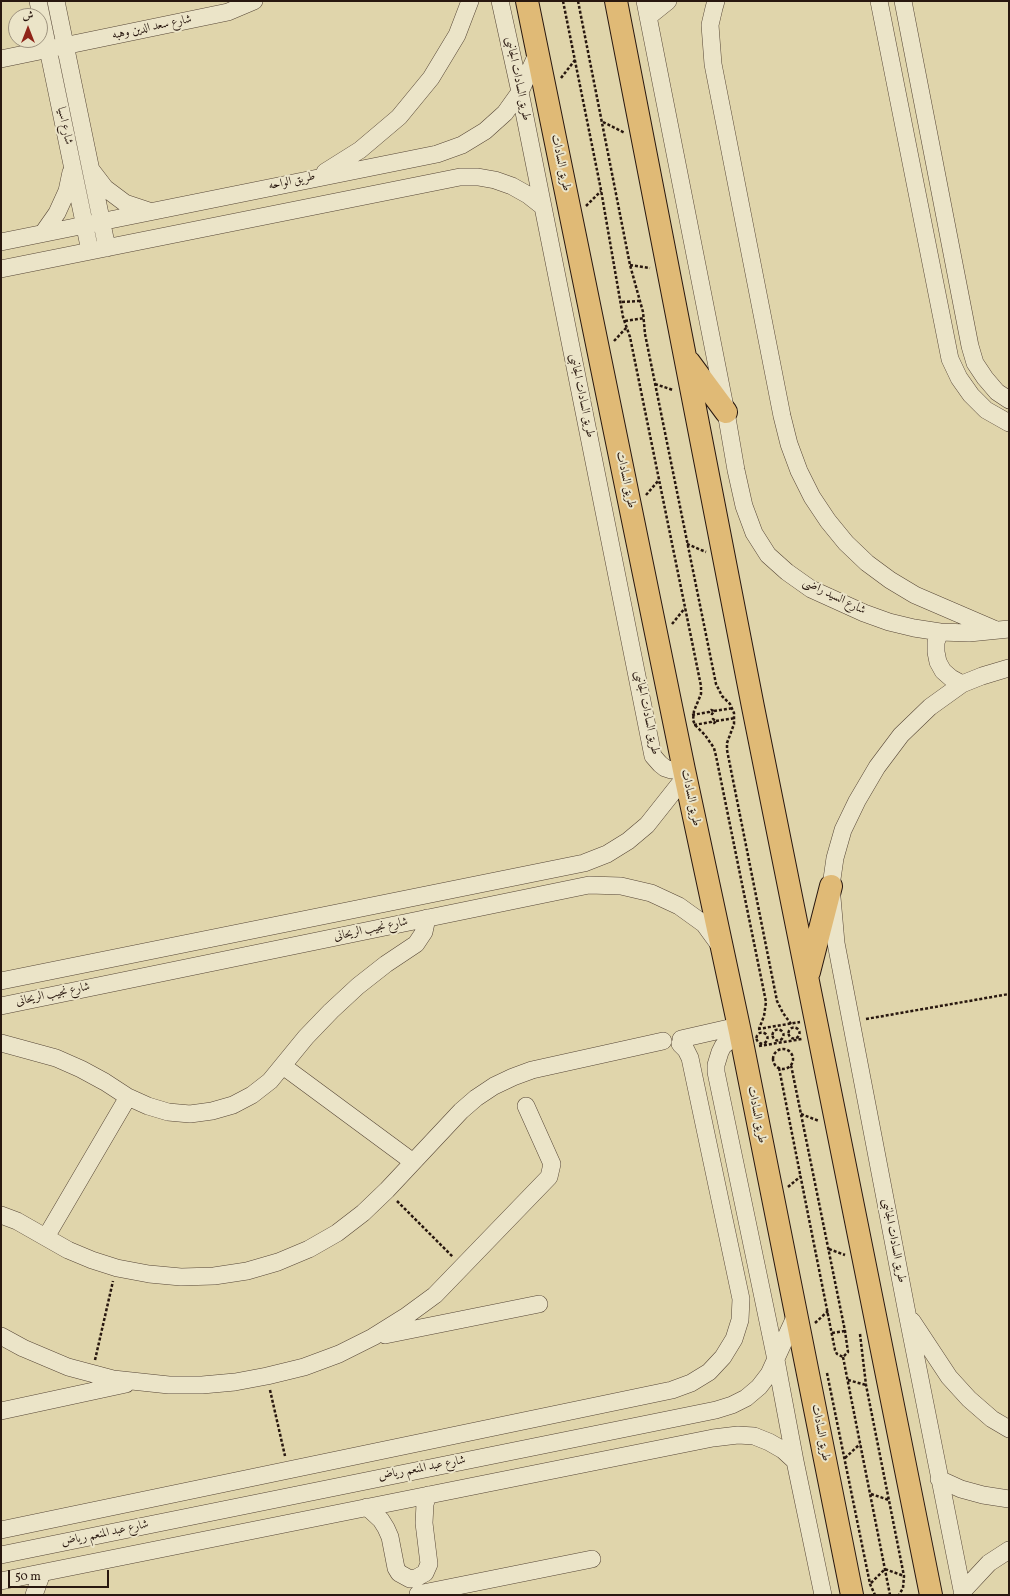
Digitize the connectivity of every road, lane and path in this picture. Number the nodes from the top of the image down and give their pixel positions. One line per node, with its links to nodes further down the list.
1 (38, 1): 16 (street, شارع اسيا)
2 (56, 1): 15 (street, شارع اسيا)
3 (254, 1): 15 (street, شارع سعد الدين وهبه)
4 (470, 1): 27 (street)
5 (500, 1): 21 (street, طريق السادات الجانبى)
6 (527, 1): 17 (main road, طريق السادات)
7 (563, 1): 19 (path)
8 (578, 1): 22 (path)
9 (616, 1): 48 (main road)
10 (668, 1): 14 (street)
11 (716, 1): 60 (street)
12 (879, 1): 53 (street)
13 (903, 1): 51 (street)
14 (647, 9): 52 (street)
15 (65, 46): 16 (street, شارع سعد الدين وهبه); 26 (street, شارع اسيا)
16 (48, 50): 18 (street, شارع سعد الدين وهبه); 25 (street, شارع اسيا)
17 (538, 52): 21 (street, طريق الواحه); 72 (main road, طريق السادات)
18 (1, 59)
19 (575, 60): 20 (path); 29 (path)
20 (558, 81)
21 (520, 92): 24 (street, طريق الواحه); 30 (street, طريق السادات الجانبى)
22 (602, 122): 23 (path); 39 (path)
23 (625, 133)
24 (426, 156): 27 (street, طريق الواحه); 28 (street)
25 (72, 168): 34 (street, شارع اسيا); 35 (street)
26 (90, 168): 32 (street); 33 (street, شارع اسيا)
27 (317, 177): 32 (street, طريق الواحه)
28 (431, 182): 30 (street); 37 (street)
29 (601, 190): 31 (path); 43 (path)
30 (542, 206): 72 (street, طريق السادات الجانبى)
31 (584, 208)
32 (149, 211): 33 (street, طريق الواحه)
33 (101, 221): 34 (street, طريق الواحه); 37 (street, شارع اسيا)
34 (85, 224): 35 (street, طريق الواحه); 38 (street, شارع اسيا)
35 (43, 233): 36 (street, طريق الواحه)
36 (1, 242)
37 (107, 248): 38 (street)
38 (90, 251): 41 (street)
39 (630, 265): 40 (path); 42 (path)
40 (652, 268)
41 (1, 269)
42 (639, 301): 43 (path); 44 (path)
43 (622, 302): 45 (path)
44 (644, 318): 45 (path); 49 (path)
45 (625, 321): 46 (path)
46 (627, 327): 47 (path); 54 (path)
47 (611, 345)
48 (686, 358): 52 (main road); 79 (main road)
49 (655, 384): 50 (path); 56 (path)
50 (676, 390)
51 (1009, 400)
52 (726, 412): 61 (street, شارع السيد راضى)
53 (1009, 423)
54 (660, 480): 55 (path); 58 (path)
55 (643, 499)
56 (687, 544): 57 (path); 65 (path)
57 (708, 553)
58 (686, 608): 59 (path); 67 (path)
59 (670, 628)
60 (1004, 630): 61 (street, شارع السيد راضى)
61 (940, 632): 63 (street)
62 (1009, 668): 63 (street)
63 (962, 684): 75 (street)
64 (738, 707): 65 (path)
65 (732, 708): 67 (path); 69 (path)
66 (688, 716): 67 (path)
67 (692, 716): 70 (path)
68 (740, 717): 69 (path)
69 (734, 718): 70 (path); 86 (path)
70 (695, 725): 71 (path); 88 (path)
71 (690, 726)
72 (685, 774): 73 (street, شارع نجيب الريحانى); 77 (main road, طريق السادات)
73 (584, 863): 74 (street); 78 (street, شارع نجيب الريحانى)
74 (589, 885): 76 (street, شارع نجيب الريحانى); 77 (street, شارع نجيب الريحانى)
75 (831, 886): 79 (main road); 85 (street, طريق السادات الجانبى)
76 (427, 918): 82 (street, شارع نجيب الريحانى); 101 (street)
77 (722, 948): 88 (main road, طريق السادات)
78 (29, 975): 80 (street, شارع نجيب الريحانى); 82 (street)
79 (807, 977): 156 (main road)
80 (1, 981)
81 (1009, 994): 85 (path)
82 (34, 999): 83 (street, شارع نجيب الريحانى)
83 (1, 1006)
84 (801, 1022): 86 (path)
85 (851, 1022): 120 (street, طريق السادات الجانبى)
86 (791, 1024): 87 (path)
87 (776, 1026): 88 (path); 89 (path)
88 (747, 1029): 95 (street); 121 (main road, طريق السادات); 128 (street)
89 (777, 1030): 91 (path); 92 (path)
90 (788, 1033): 90 (path); 91 (path)
91 (784, 1034): 96 (path)
92 (772, 1036): 93 (path); 96 (path)
93 (768, 1037): 93 (path)
94 (804, 1039): 96 (path)
95 (681, 1041): 107 (street); 142 (street)
96 (780, 1042): 98 (path); 99 (path)
97 (1, 1043): 103 (street)
98 (755, 1047)
99 (781, 1050): 100 (path); 102 (path)
100 (790, 1065): 102 (path); 105 (path)
101 (283, 1066): 103 (street); 107 (street)
102 (779, 1068): 108 (path)
103 (128, 1097): 112 (street)
104 (526, 1106): 115 (street)
105 (800, 1114): 106 (path); 113 (path)
106 (820, 1121)
107 (413, 1162): 110 (street)
108 (801, 1176): 109 (path); 119 (path)
109 (784, 1189)
110 (387, 1190): 115 (path); 116 (street)
111 (1, 1215): 112 (street)
112 (46, 1237): 116 (street)
113 (828, 1249): 114 (path); 123 (path)
114 (846, 1255)
115 (463, 1267): 117 (street)
116 (116, 1268): 129 (path)
117 (435, 1295): 122 (street); 126 (street)
118 (539, 1304): 122 (street)
119 (828, 1311): 121 (path); 124 (path)
120 (907, 1312): 137 (street); 143 (street, طريق السادات الجانبى)
121 (804, 1320): 128 (street, شارع عبد المنعم رياض); 161 (main road, طريق السادات)
122 (441, 1324): 126 (street)
123 (845, 1332): 124 (path); 127 (path)
124 (832, 1333): 127 (path)
125 (1, 1336): 129 (street)
126 (373, 1337): 130 (street)
127 (843, 1357): 131 (path)
128 (776, 1360): 136 (street, شارع عبد المنعم رياض); 141 (street)
129 (91, 1374): 132 (street); 134 (street)
130 (267, 1376): 132 (street); 142 (path)
131 (848, 1379): 133 (path); 139 (path)
132 (136, 1382): 134 (street)
133 (866, 1386)
134 (93, 1391): 135 (street)
135 (1, 1411)
136 (707, 1411): 138 (street); 149 (street, شارع عبد المنعم رياض)
137 (1009, 1429)
138 (713, 1438): 141 (street); 145 (street)
139 (860, 1444): 140 (path); 144 (path)
140 (845, 1458)
141 (795, 1461): 164 (street)
142 (288, 1470): 150 (street)
143 (939, 1479): 146 (street); 162 (street, طريق السادات الجانبى)
144 (870, 1494): 147 (path); 155 (path)
145 (428, 1495): 148 (street); 160 (street)
146 (1009, 1498)
147 (889, 1501)
148 (367, 1508): 151 (street); 160 (street)
149 (184, 1518): 151 (street); 153 (street, شارع عبد المنعم رياض)
150 (1, 1530)
151 (190, 1544): 157 (street)
152 (1009, 1550): 162 (street)
153 (1, 1555)
154 (592, 1559): 160 (street)
155 (885, 1569): 158 (path); 161 (path); 165 (path)
156 (926, 1571): 166 (main road); 167 (main road)
157 (42, 1573): 159 (street); 163 (street)
158 (904, 1576)
159 (1, 1581)
160 (418, 1589)
161 (857, 1590)
162 (962, 1593)
163 (34, 1595)
164 (823, 1595)
165 (890, 1595)
166 (919, 1595)
167 (931, 1595)

